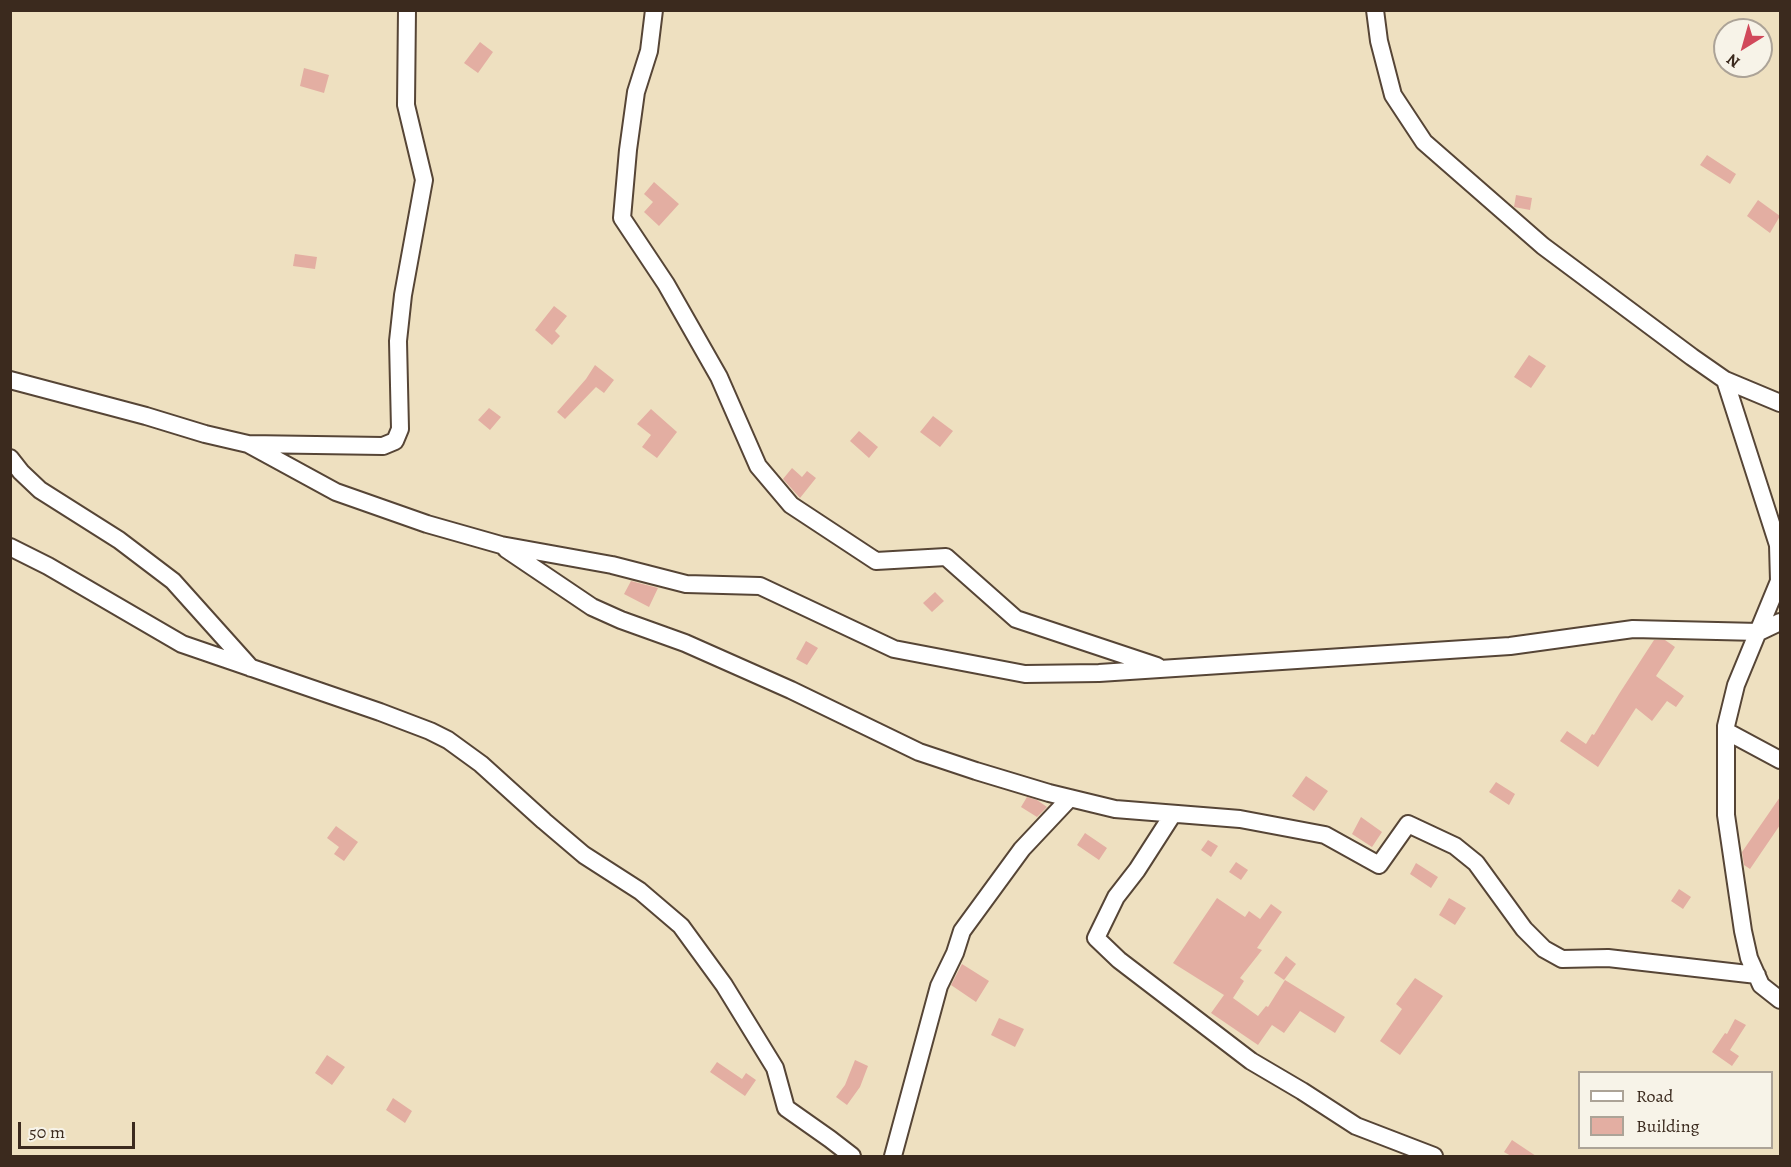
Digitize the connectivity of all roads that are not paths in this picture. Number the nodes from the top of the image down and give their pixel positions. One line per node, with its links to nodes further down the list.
1 (407, 10): 7 (street)
2 (654, 10): 14 (street)
3 (1375, 10): 5 (street)
4 (10, 380): 7 (street)
5 (1725, 380): 6 (street); 12 (street)
6 (1780, 403)
7 (248, 444): 9 (street)
8 (10, 458): 13 (street)
9 (501, 545): 14 (street); 17 (street)
10 (10, 547): 13 (street)
11 (1780, 622): 12 (street)
12 (1759, 632): 14 (street); 15 (street)
13 (252, 669): 21 (street)
14 (1167, 669)
15 (1726, 731): 16 (street); 19 (street)
16 (1780, 760)
17 (1070, 798): 18 (street); 22 (street)
18 (1173, 814): 19 (street); 23 (street)
19 (1757, 975): 20 (street)
20 (1780, 1000)
21 (852, 1156)
22 (893, 1156)
23 (1434, 1156)

